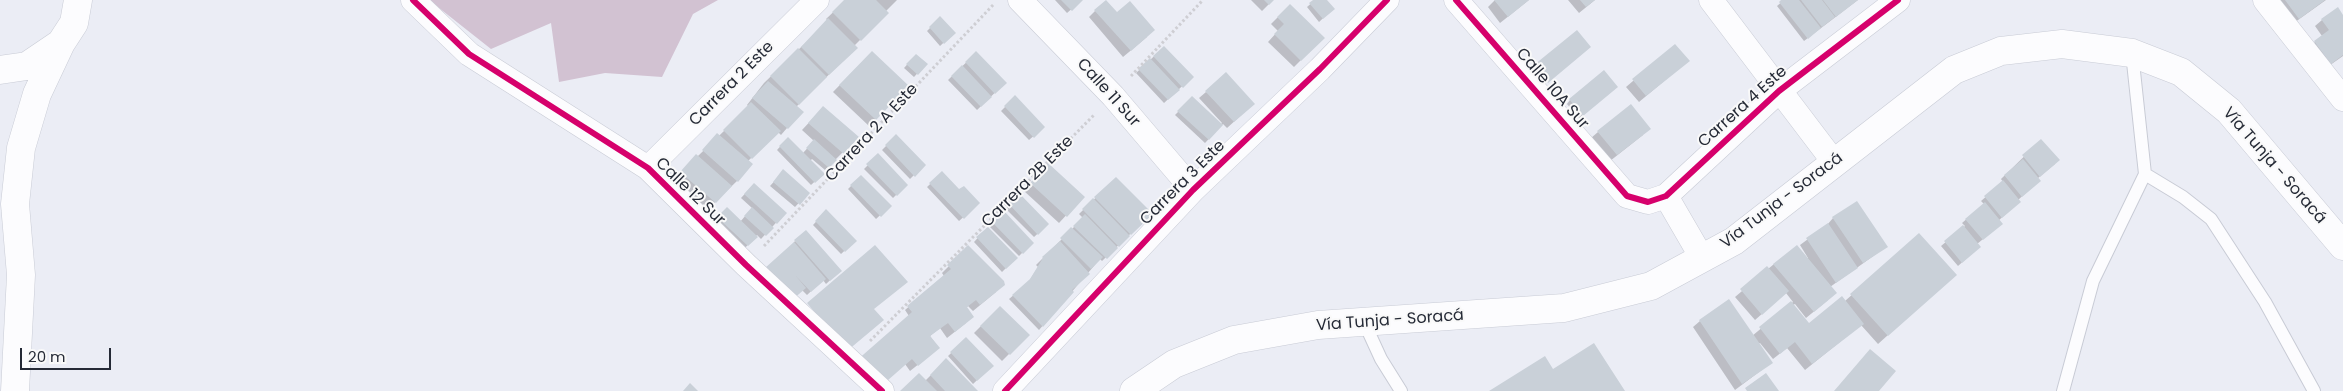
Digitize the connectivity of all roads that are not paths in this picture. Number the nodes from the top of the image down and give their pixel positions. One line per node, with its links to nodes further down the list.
1 (78, 0): 10 (main road)
2 (413, 0): 17 (street, Calle 12 Sur)
3 (817, 0): 17 (street, Carrera 2 Este)
4 (1020, 0): 19 (street, Calle 11 Sur)
5 (1387, 0): 19 (street, Carrera 3 Este)
6 (1456, 0): 20 (street, Calle 10A Sur)
7 (1711, 0): 13 (street)
8 (1898, 0): 13 (street, Carrera 4 Este)
9 (2265, 0): 14 (street)
10 (61, 43): 12 (main road); 21 (main road)
11 (2132, 53): 15 (main road, Vía Tunja - Soracá); 18 (lane); 23 (main road, Vía Tunja - Soracá)
12 (0, 70)
13 (1779, 91): 15 (street); 20 (street, Carrera 4 Este)
14 (2343, 99)
15 (1834, 162): 24 (main road, Vía Tunja - Soracá)
16 (0, 164): 21 (main road)
17 (648, 168): 28 (street, Calle 12 Sur)
18 (2145, 174): 32 (lane); 33 (lane)
19 (1193, 190): 29 (street, Carrera 3 Este)
20 (1666, 196): 24 (street)
21 (15, 204): 25 (main road)
22 (0, 228): 25 (main road)
23 (2343, 246)
24 (1702, 258): 26 (main road, Vía Tunja - Soracá)
25 (21, 275): 27 (main road)
26 (1364, 322): 30 (main road, Vía Tunja - Soracá); 31 (lane)
27 (15, 391)
28 (882, 391)
29 (1005, 391)
30 (1134, 391)
31 (1401, 391)
32 (2062, 391)
33 (2314, 391)

